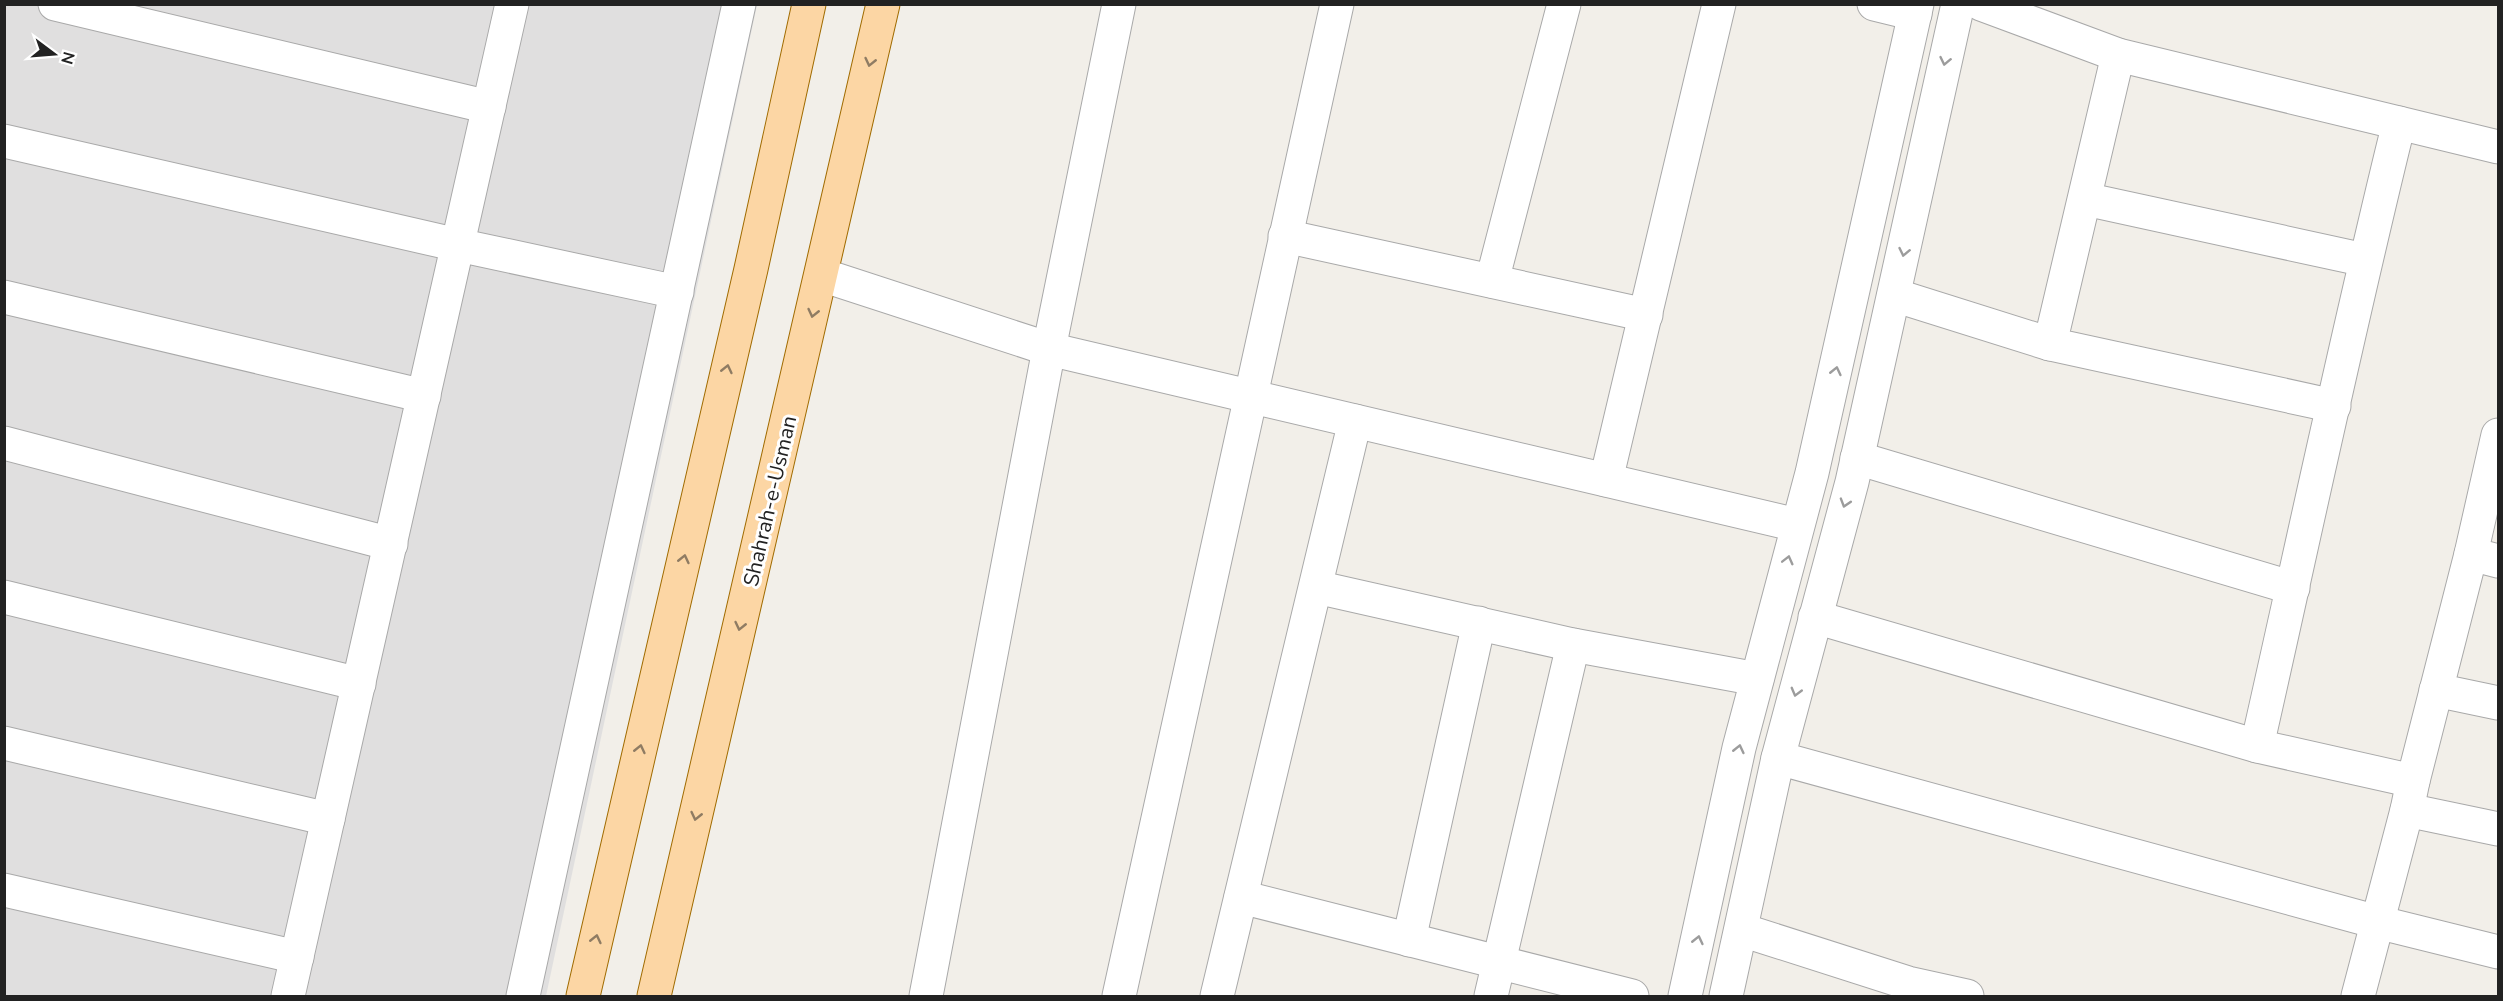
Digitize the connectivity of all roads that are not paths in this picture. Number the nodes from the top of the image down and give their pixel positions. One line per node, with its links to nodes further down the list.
1 (55, 4): 15 (street)
2 (512, 4): 15 (street)
3 (739, 4): 25 (street)
4 (809, 4): 69 (main road, one-way to 4)
5 (883, 4): 23 (main road, Shahrah-e-Usman, one-way to 23)
6 (1119, 4): 30 (street)
7 (1337, 4): 20 (street)
8 (1564, 4): 24 (street)
9 (1719, 4): 28 (street)
10 (1874, 4): 13 (street)
11 (1958, 4): 26 (street, one-way to 26)
12 (1981, 4): 14 (street)
13 (1916, 9): 39 (street, one-way to 13)
14 (2118, 55): 16 (street); 19 (street)
15 (489, 107): 21 (street)
16 (2399, 123): 18 (street); 22 (street)
17 (4, 141): 21 (street)
18 (2499, 147)
19 (2085, 199): 22 (street); 29 (street)
20 (1285, 236): 24 (street); 32 (street)
21 (458, 245): 25 (street); 31 (street)
22 (2365, 260): 33 (street)
23 (822, 275): 30 (street); 70 (main road, Shahrah-e-Usman, one-way to 70)
24 (1492, 281): 28 (street)
25 (677, 292): 68 (street)
26 (1894, 295): 29 (street); 37 (street)
27 (4, 297): 31 (street)
28 (1646, 315): 38 (street)
29 (2050, 344): 33 (street)
30 (1049, 350): 32 (street); 71 (street)
31 (424, 396): 40 (street)
32 (1250, 396): 34 (street); 72 (street)
33 (2334, 406): 43 (street)
34 (1355, 421): 38 (street); 42 (street)
35 (2499, 435): 41 (street)
36 (4, 443): 40 (street)
37 (1857, 458): 43 (street); 45 (street, one-way to 45)
38 (1606, 480): 39 (street)
39 (1797, 525): 48 (street, one-way to 39)
40 (391, 544): 49 (street)
41 (2485, 558): 50 (street)
42 (1316, 587): 46 (street); 59 (street)
43 (2293, 588): 53 (street)
44 (4, 597): 49 (street)
45 (1815, 617): 53 (street); 54 (street, one-way to 54)
46 (1479, 623): 47 (street); 62 (street)
47 (1574, 645): 48 (street); 65 (street)
48 (1757, 679): 76 (street, one-way to 48)
49 (359, 684): 56 (street)
50 (2436, 690): 51 (street); 55 (street)
51 (2499, 703)
52 (4, 743): 56 (street)
53 (2256, 746): 55 (street)
54 (1778, 758): 60 (street); 61 (street)
55 (2410, 796): 57 (street); 60 (street)
56 (328, 819): 64 (street)
57 (2499, 829)
58 (4, 890): 64 (street)
59 (1241, 897): 62 (street); 73 (street)
60 (2377, 922): 63 (street); 79 (street)
61 (1742, 930): 66 (street); 77 (street)
62 (1409, 940): 65 (street)
63 (2499, 952)
64 (297, 957): 67 (street)
65 (1498, 963): 74 (street); 75 (street)
66 (1906, 990): 78 (street)
67 (288, 996)
68 (523, 996)
69 (583, 996)
70 (654, 996)
71 (926, 996)
72 (1119, 996)
73 (1217, 996)
74 (1491, 996)
75 (1632, 996)
76 (1685, 996)
77 (1726, 996)
78 (1967, 996)
79 (2358, 996)

